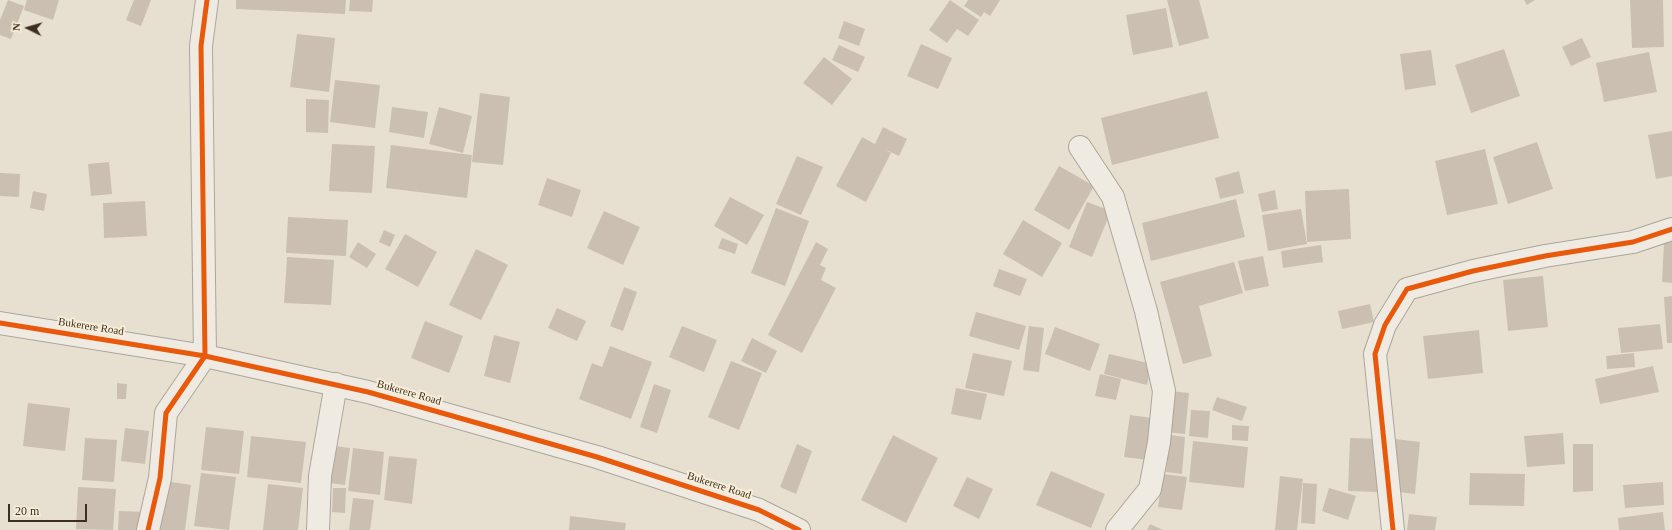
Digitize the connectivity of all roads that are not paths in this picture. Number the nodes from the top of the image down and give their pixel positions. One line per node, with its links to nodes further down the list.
1 (207, 0): 5 (street)
2 (1080, 147): 10 (street)
3 (1672, 229): 11 (street)
4 (0, 323): 5 (street, Bukerere Road)
5 (205, 356): 6 (street, Bukerere Road); 7 (street)
6 (336, 384): 8 (street); 9 (street, Bukerere Road)
7 (148, 530)
8 (318, 530)
9 (799, 530)
10 (1117, 530)
11 (1393, 530)

